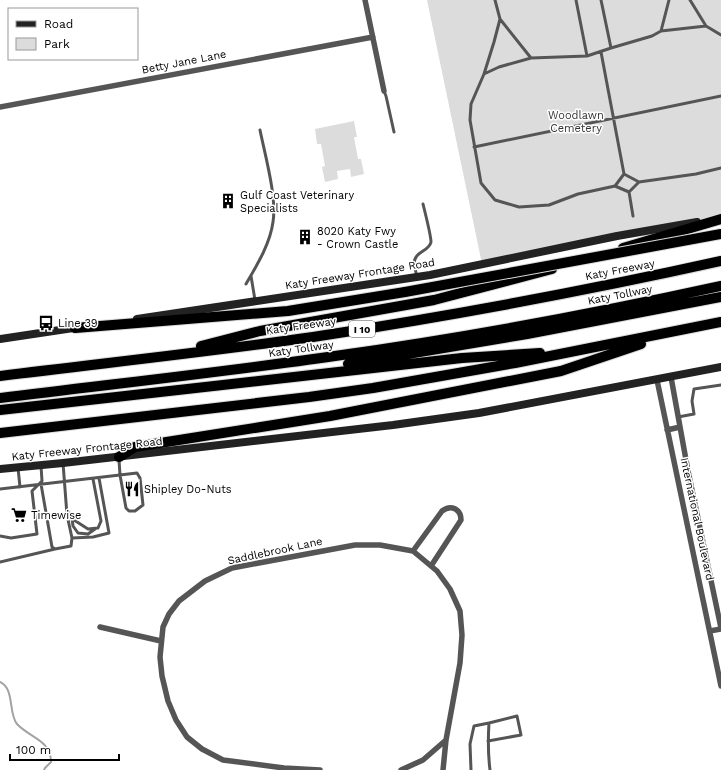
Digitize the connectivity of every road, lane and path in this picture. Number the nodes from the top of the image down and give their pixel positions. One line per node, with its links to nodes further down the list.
1 (365, 0): 11 (street)
2 (495, 0): 7 (lane)
3 (576, 0): 14 (lane)
4 (601, 0): 12 (lane)
5 (669, 0): 9 (lane)
6 (690, 0): 8 (lane)
7 (500, 19): 15 (lane); 16 (lane)
8 (706, 26): 9 (lane); 10 (lane)
9 (661, 31): 12 (lane)
10 (721, 35)
11 (373, 37): 17 (street); 19 (street, Betty Jane Lane)
12 (611, 48): 13 (lane)
13 (601, 52): 14 (lane); 20 (lane)
14 (587, 56): 15 (lane)
15 (532, 58): 16 (lane)
16 (484, 74): 23 (lane)
17 (384, 91): 22 (lane)
18 (721, 96): 20 (lane)
19 (0, 107)
20 (613, 119): 23 (lane); 25 (lane)
21 (260, 130): 34 (lane)
22 (394, 132)
23 (474, 147): 27 (lane)
24 (721, 168): 26 (lane)
25 (624, 174): 26 (lane); 27 (lane)
26 (639, 182): 28 (lane)
27 (615, 186): 28 (lane)
28 (628, 192): 30 (lane)
29 (423, 204): 35 (lane)
30 (633, 216)
31 (721, 218): 35 (main road, Katy Freeway Frontage Road); 45 (highway)
32 (721, 234): 41 (highway, bridge)
33 (721, 261): 45 (highway, Katy Freeway / I 10)
34 (251, 276): 36 (lane); 39 (lane)
35 (417, 277): 39 (main road, Katy Freeway Frontage Road)
36 (246, 284)
37 (721, 286): 52 (highway, Katy Tollway)
38 (721, 297): 50 (highway)
39 (255, 301): 41 (main road, Katy Freeway Frontage Road)
40 (721, 322): 42 (highway)
41 (74, 328): 43 (main road, Katy Freeway Frontage Road)
42 (672, 332): 44 (highway); 58 (highway)
43 (0, 339)
44 (578, 350): 50 (highway); 57 (highway)
45 (154, 357): 47 (highway, Katy Freeway / I 10)
46 (721, 366): 48 (main road, Katy Freeway Frontage Road)
47 (0, 376)
48 (671, 377): 49 (main road, Katy Freeway Frontage Road); 54 (street, International Boulevard)
49 (657, 380): 56 (street, International Boulevard); 58 (main road, Katy Freeway Frontage Road)
50 (224, 385): 53 (highway)
51 (721, 385): 54 (lane)
52 (0, 398)
53 (0, 410)
54 (678, 417): 55 (street, International Boulevard)
55 (680, 427): 56 (street); 63 (street, International Boulevard)
56 (668, 430): 64 (street, International Boulevard)
57 (0, 433)
58 (119, 457): 59 (main road, Katy Freeway Frontage Road); 65 (lane)
59 (63, 464): 60 (main road, Katy Freeway Frontage Road); 68 (lane)
60 (41, 466): 61 (main road, Katy Freeway Frontage Road); 69 (lane)
61 (18, 468): 62 (main road, Katy Freeway Frontage Road); 70 (lane)
62 (0, 469)
63 (688, 471): 64 (street); 79 (street, International Boulevard)
64 (677, 474): 80 (street, International Boulevard)
65 (120, 475): 65 (lane); 66 (lane)
66 (99, 478): 67 (lane); 76 (lane)
67 (93, 479): 68 (lane); 74 (lane)
68 (65, 481): 69 (lane); 72 (lane)
69 (39, 485): 70 (lane); 75 (lane); 77 (lane)
70 (20, 487): 71 (lane)
71 (0, 488)
72 (67, 509): 73 (lane); 76 (lane)
73 (72, 517): 74 (lane); 74 (lane)
74 (98, 528)
75 (0, 536)
76 (72, 538): 77 (lane)
77 (55, 549): 81 (lane)
78 (413, 551): 82 (street, Saddlebrook Lane); 82 (street); 86 (street, Saddlebrook Lane)
79 (705, 553): 80 (street); 84 (street, International Boulevard)
80 (694, 555): 85 (street, International Boulevard)
81 (0, 562)
82 (431, 566): 89 (street, Saddlebrook Lane)
83 (100, 627): 86 (street)
84 (721, 628): 85 (street)
85 (710, 631): 87 (street, International Boulevard)
86 (161, 641): 91 (street, Saddlebrook Lane)
87 (721, 686)
88 (488, 722): 90 (lane); 90 (lane); 94 (lane)
89 (446, 740): 92 (street); 93 (street, Saddlebrook Lane)
90 (488, 741): 95 (lane)
91 (320, 770)
92 (401, 770)
93 (443, 770)
94 (471, 770)
95 (490, 770)

